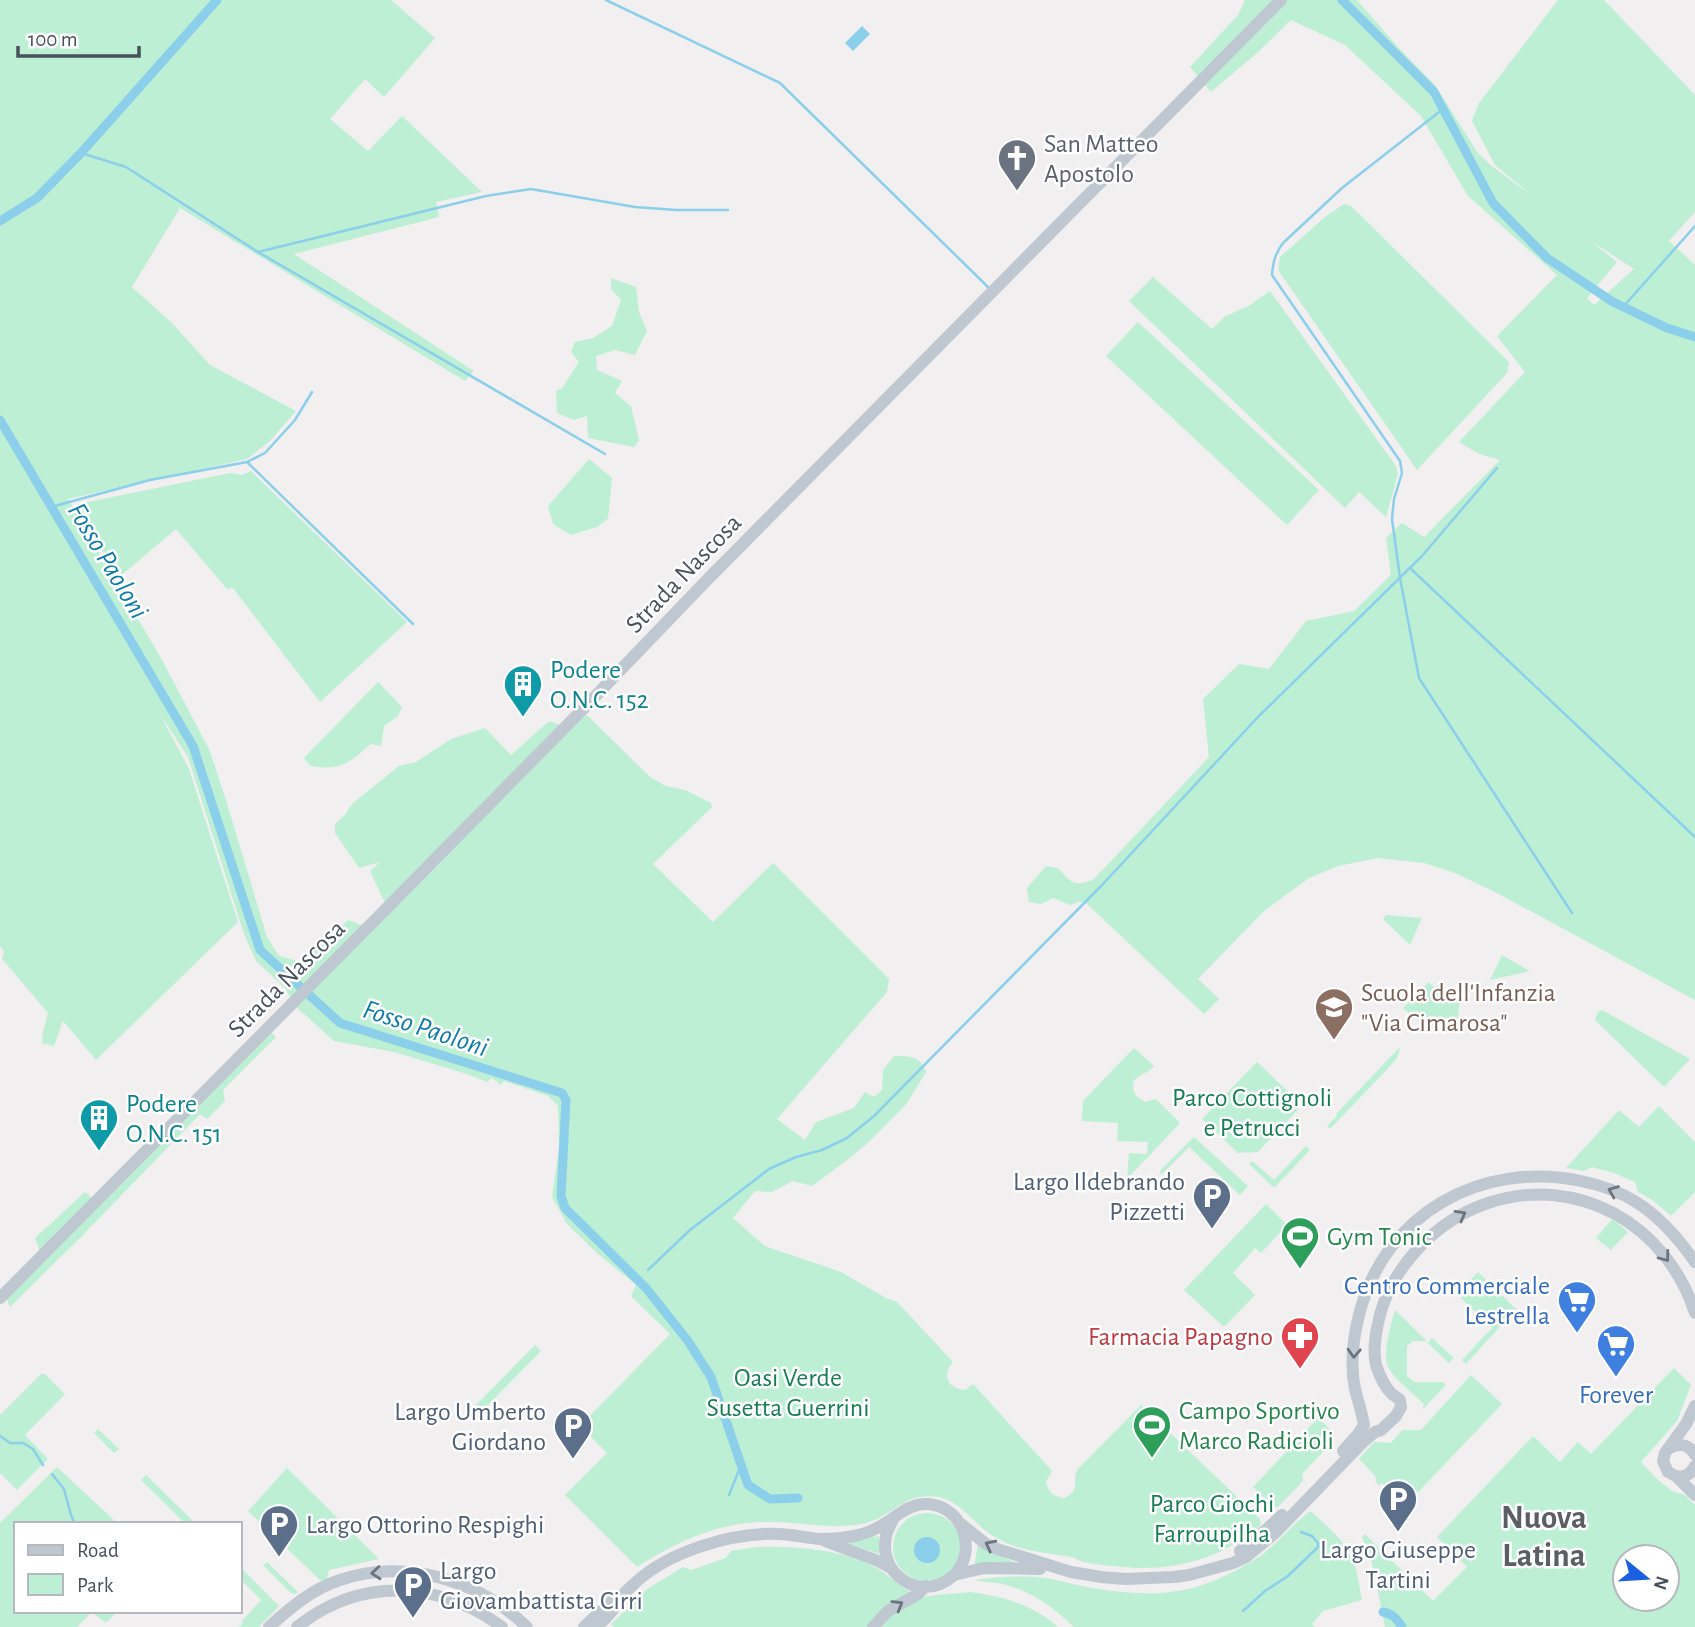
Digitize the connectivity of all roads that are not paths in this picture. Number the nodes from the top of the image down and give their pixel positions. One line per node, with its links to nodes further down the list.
1 (1281, 0): 5 (street, Strada Nascosa)
2 (1389, 1252): 3 (street, one-way to 2); 4 (street); 8 (street, one-way to 8)
3 (1695, 1262)
4 (1405, 1265): 6 (street, one-way to 6); 8 (street)
5 (0, 1298)
6 (1695, 1313)
7 (1695, 1406): 9 (street)
8 (1370, 1428): 18 (street)
9 (1668, 1450): 10 (street); 12 (street)
10 (1695, 1455)
11 (1695, 1466): 12 (street)
12 (1676, 1476): 13 (street)
13 (1695, 1494)
14 (893, 1520): 15 (street); 16 (street); 17 (street)
15 (961, 1524): 18 (street, one-way to 15); 20 (street)
16 (818, 1539): 17 (street); 23 (street)
17 (891, 1568): 21 (street)
18 (1071, 1572): 20 (street)
19 (421, 1574): 22 (street); 24 (street, one-way to 24); 27 (street)
20 (954, 1575): 21 (street)
21 (926, 1586): 30 (street, one-way to 21)
22 (420, 1591): 25 (street); 26 (street)
23 (619, 1599): 28 (street); 29 (street)
24 (269, 1627)
25 (297, 1627)
26 (502, 1627)
27 (527, 1627)
28 (583, 1627)
29 (597, 1627)
30 (873, 1627)

